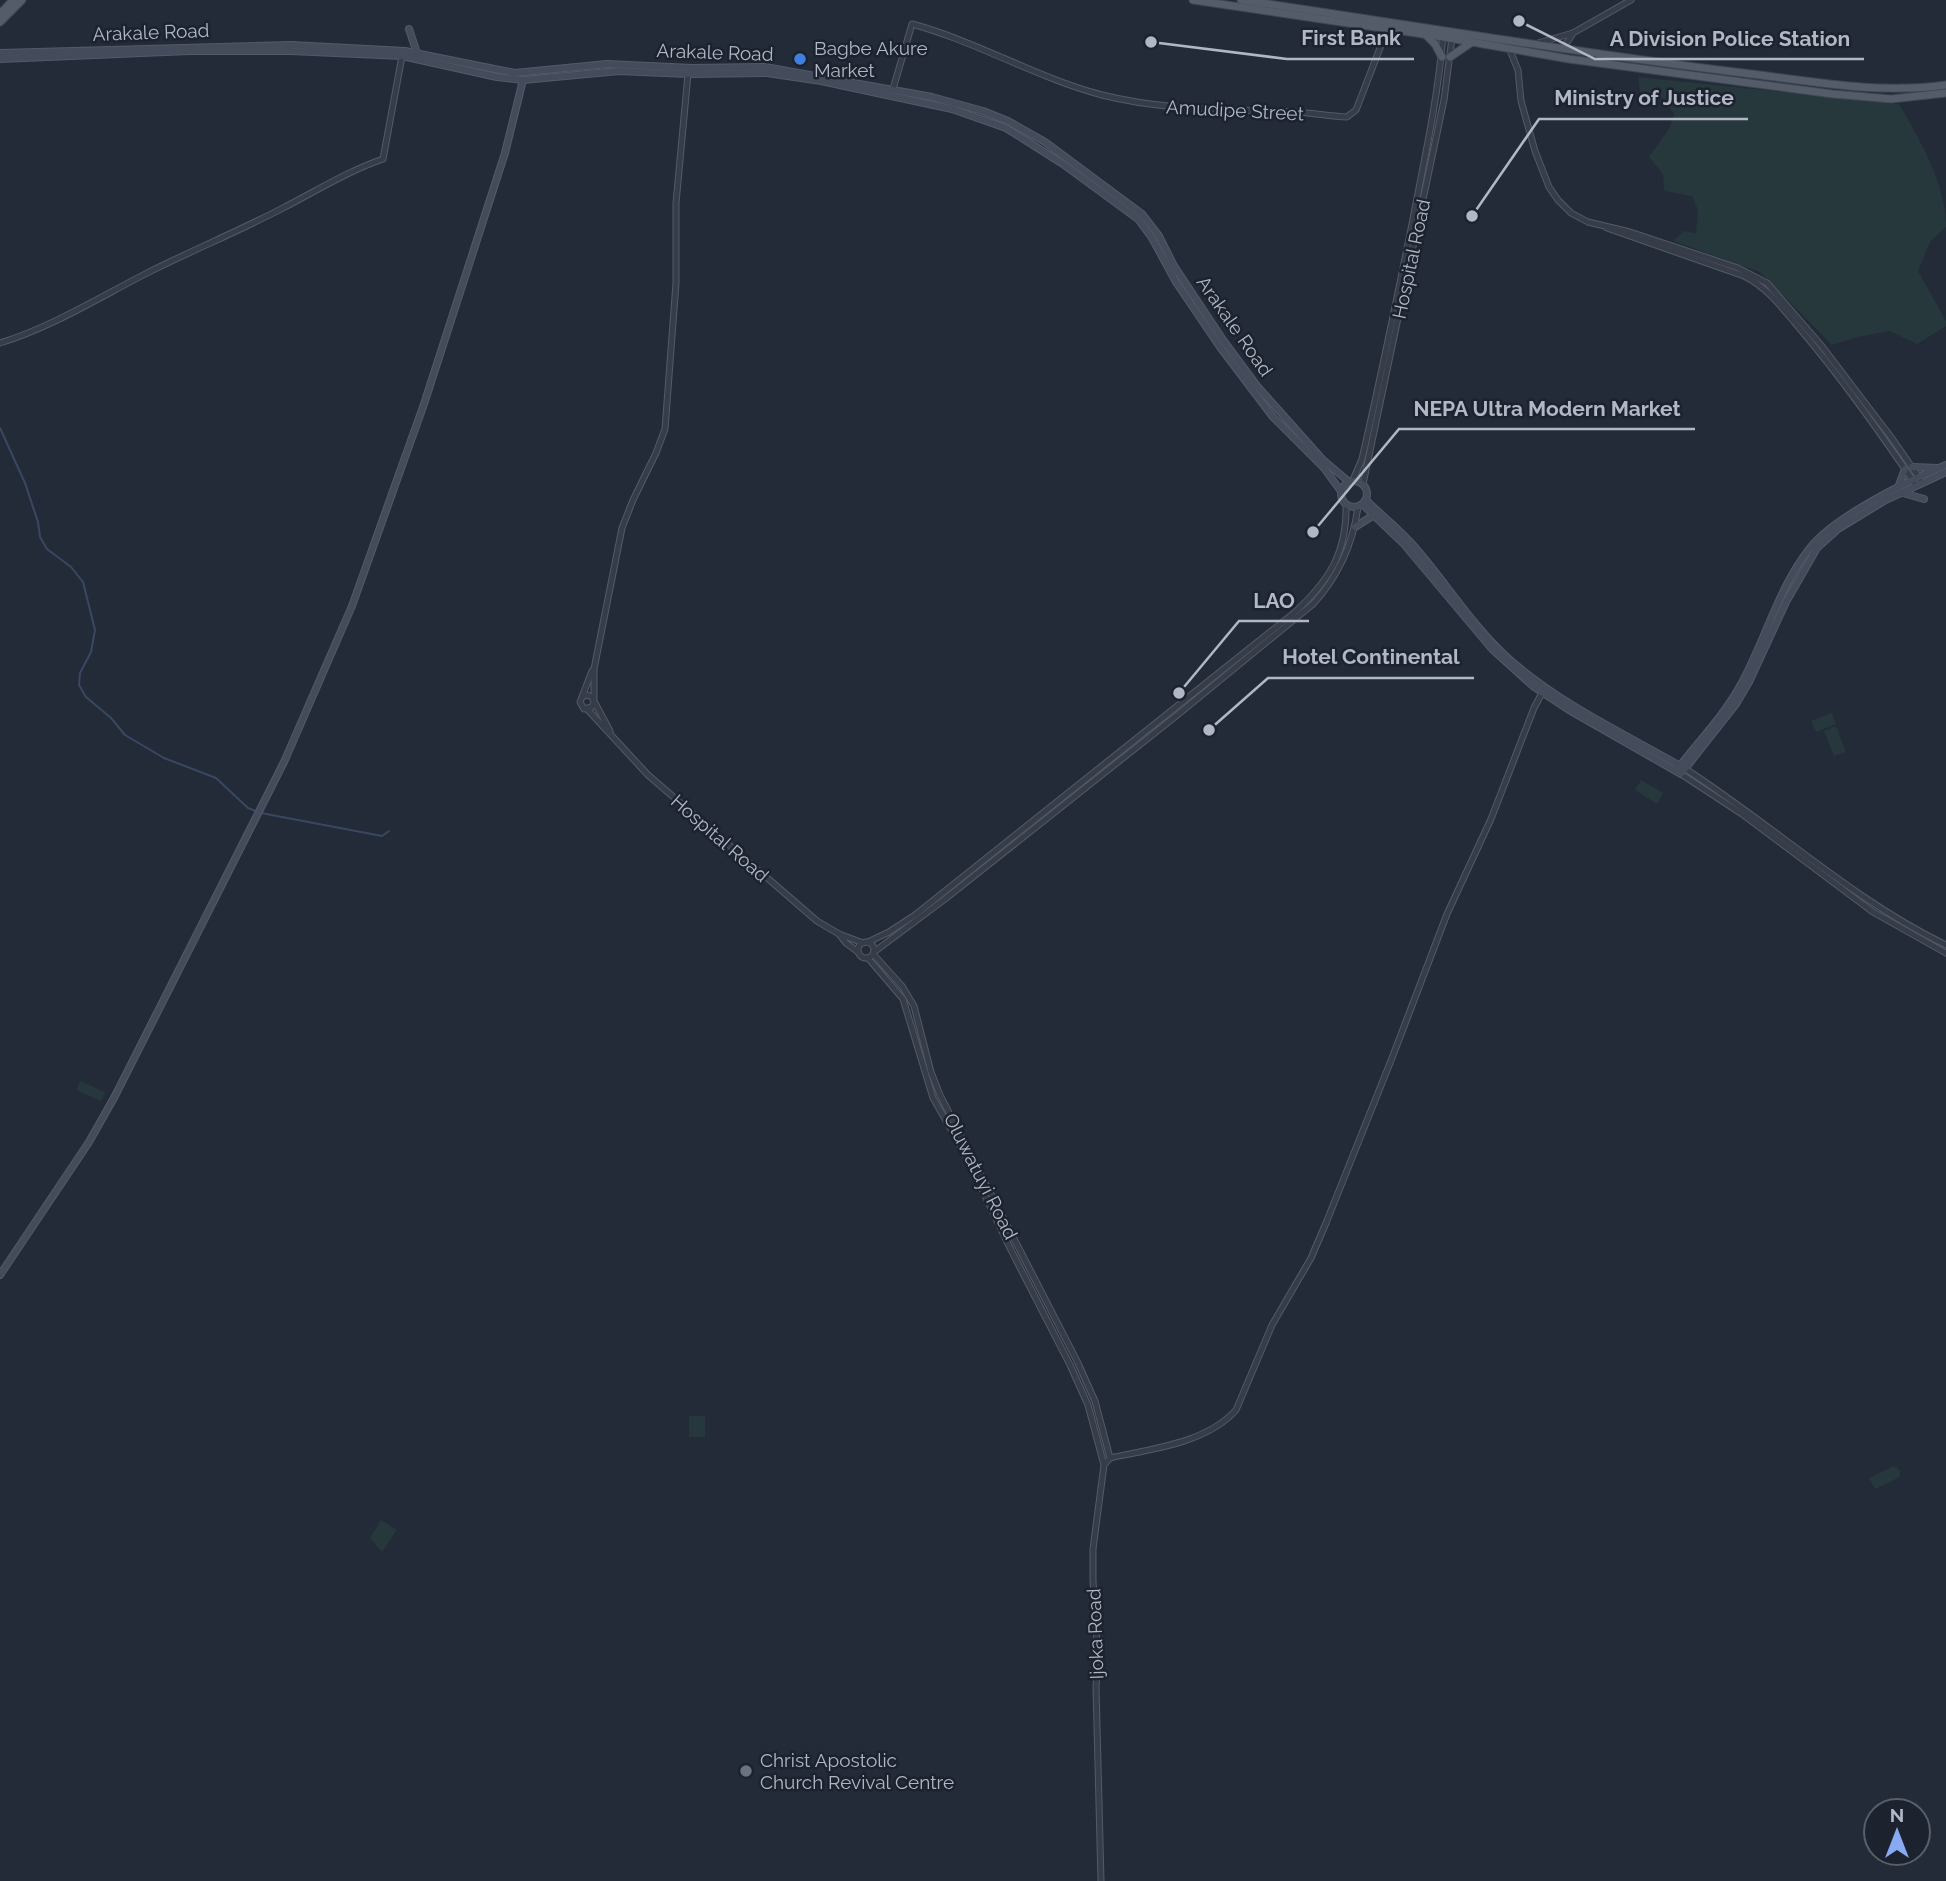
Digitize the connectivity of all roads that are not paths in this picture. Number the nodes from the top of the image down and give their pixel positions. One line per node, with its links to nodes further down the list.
1 (13, 0): 6 (main road)
2 (22, 0): 7 (main road)
3 (1194, 0): 9 (main road)
4 (1241, 0): 11 (main road)
5 (1631, 0): 10 (street)
6 (0, 14)
7 (0, 22)
8 (410, 29): 20 (main road)
9 (1387, 30): 12 (main road); 29 (street, Amudipe Street)
10 (1573, 33): 15 (street); 18 (street)
11 (1443, 34): 12 (main road); 13 (main road); 22 (street, Hospital Road)
12 (1426, 35): 22 (main road)
13 (1453, 35): 14 (main road); 15 (main road); 22 (street, Hospital Road)
14 (1474, 42): 17 (main road); 22 (main road)
15 (1535, 44): 18 (main road)
16 (291, 48): 19 (main road, Arakale Road); 20 (main road, Arakale Road); 21 (main road, Arakale Road); 23 (main road, Arakale Road)
17 (1509, 48): 30 (main road); 32 (street)
18 (1563, 49): 28 (main road)
19 (0, 53)
20 (417, 53): 24 (main road, Arakale Road)
21 (402, 56): 24 (main road, Arakale Road); 31 (street)
22 (1446, 57): 34 (street, Hospital Road); 36 (street, Hospital Road)
23 (0, 59)
24 (466, 67): 25 (main road, Arakale Road); 27 (main road, Arakale Road)
25 (580, 70): 26 (main road, Arakale Road); 27 (main road, Arakale Road); 29 (main road, Arakale Road)
26 (688, 74): 37 (main road, Arakale Road); 44 (street)
27 (523, 80): 58 (main road)
28 (1946, 85)
29 (893, 89): 34 (main road, Arakale Road)
30 (1946, 93)
31 (0, 343)
32 (1908, 468): 33 (main road); 35 (street); 38 (main road)
33 (1944, 468): 35 (main road)
34 (1350, 481): 36 (main road); 37 (main road)
35 (1917, 482): 38 (main road)
36 (1363, 484): 40 (main road)
37 (1340, 490): 41 (main road)
38 (1899, 490): 39 (main road); 51 (main road)
39 (1924, 499)
40 (1362, 504): 41 (main road); 42 (main road); 43 (street); 45 (main road)
41 (1346, 505): 49 (street)
42 (1374, 515): 43 (main road); 45 (main road)
43 (1355, 527): 49 (street)
44 (594, 668): 46 (street); 47 (street)
45 (1543, 691): 51 (main road); 60 (street)
46 (582, 697): 47 (street); 48 (street)
47 (594, 701): 48 (street); 50 (street)
48 (587, 709): 50 (street)
49 (1175, 714): 53 (street); 57 (street)
50 (610, 731): 52 (street, Hospital Road)
51 (1680, 769): 54 (street); 56 (street)
52 (839, 934): 53 (street); 55 (street)
53 (866, 943): 55 (street); 57 (street)
54 (1946, 945)
55 (858, 952): 57 (street)
56 (1946, 953)
57 (872, 955): 59 (street, Oluwatuyi Road)
58 (0, 1275)
59 (1073, 1363): 60 (street); 61 (street)
60 (1110, 1458): 61 (street)
61 (1104, 1465): 62 (street, Ijoka Road)
62 (1101, 1881)

